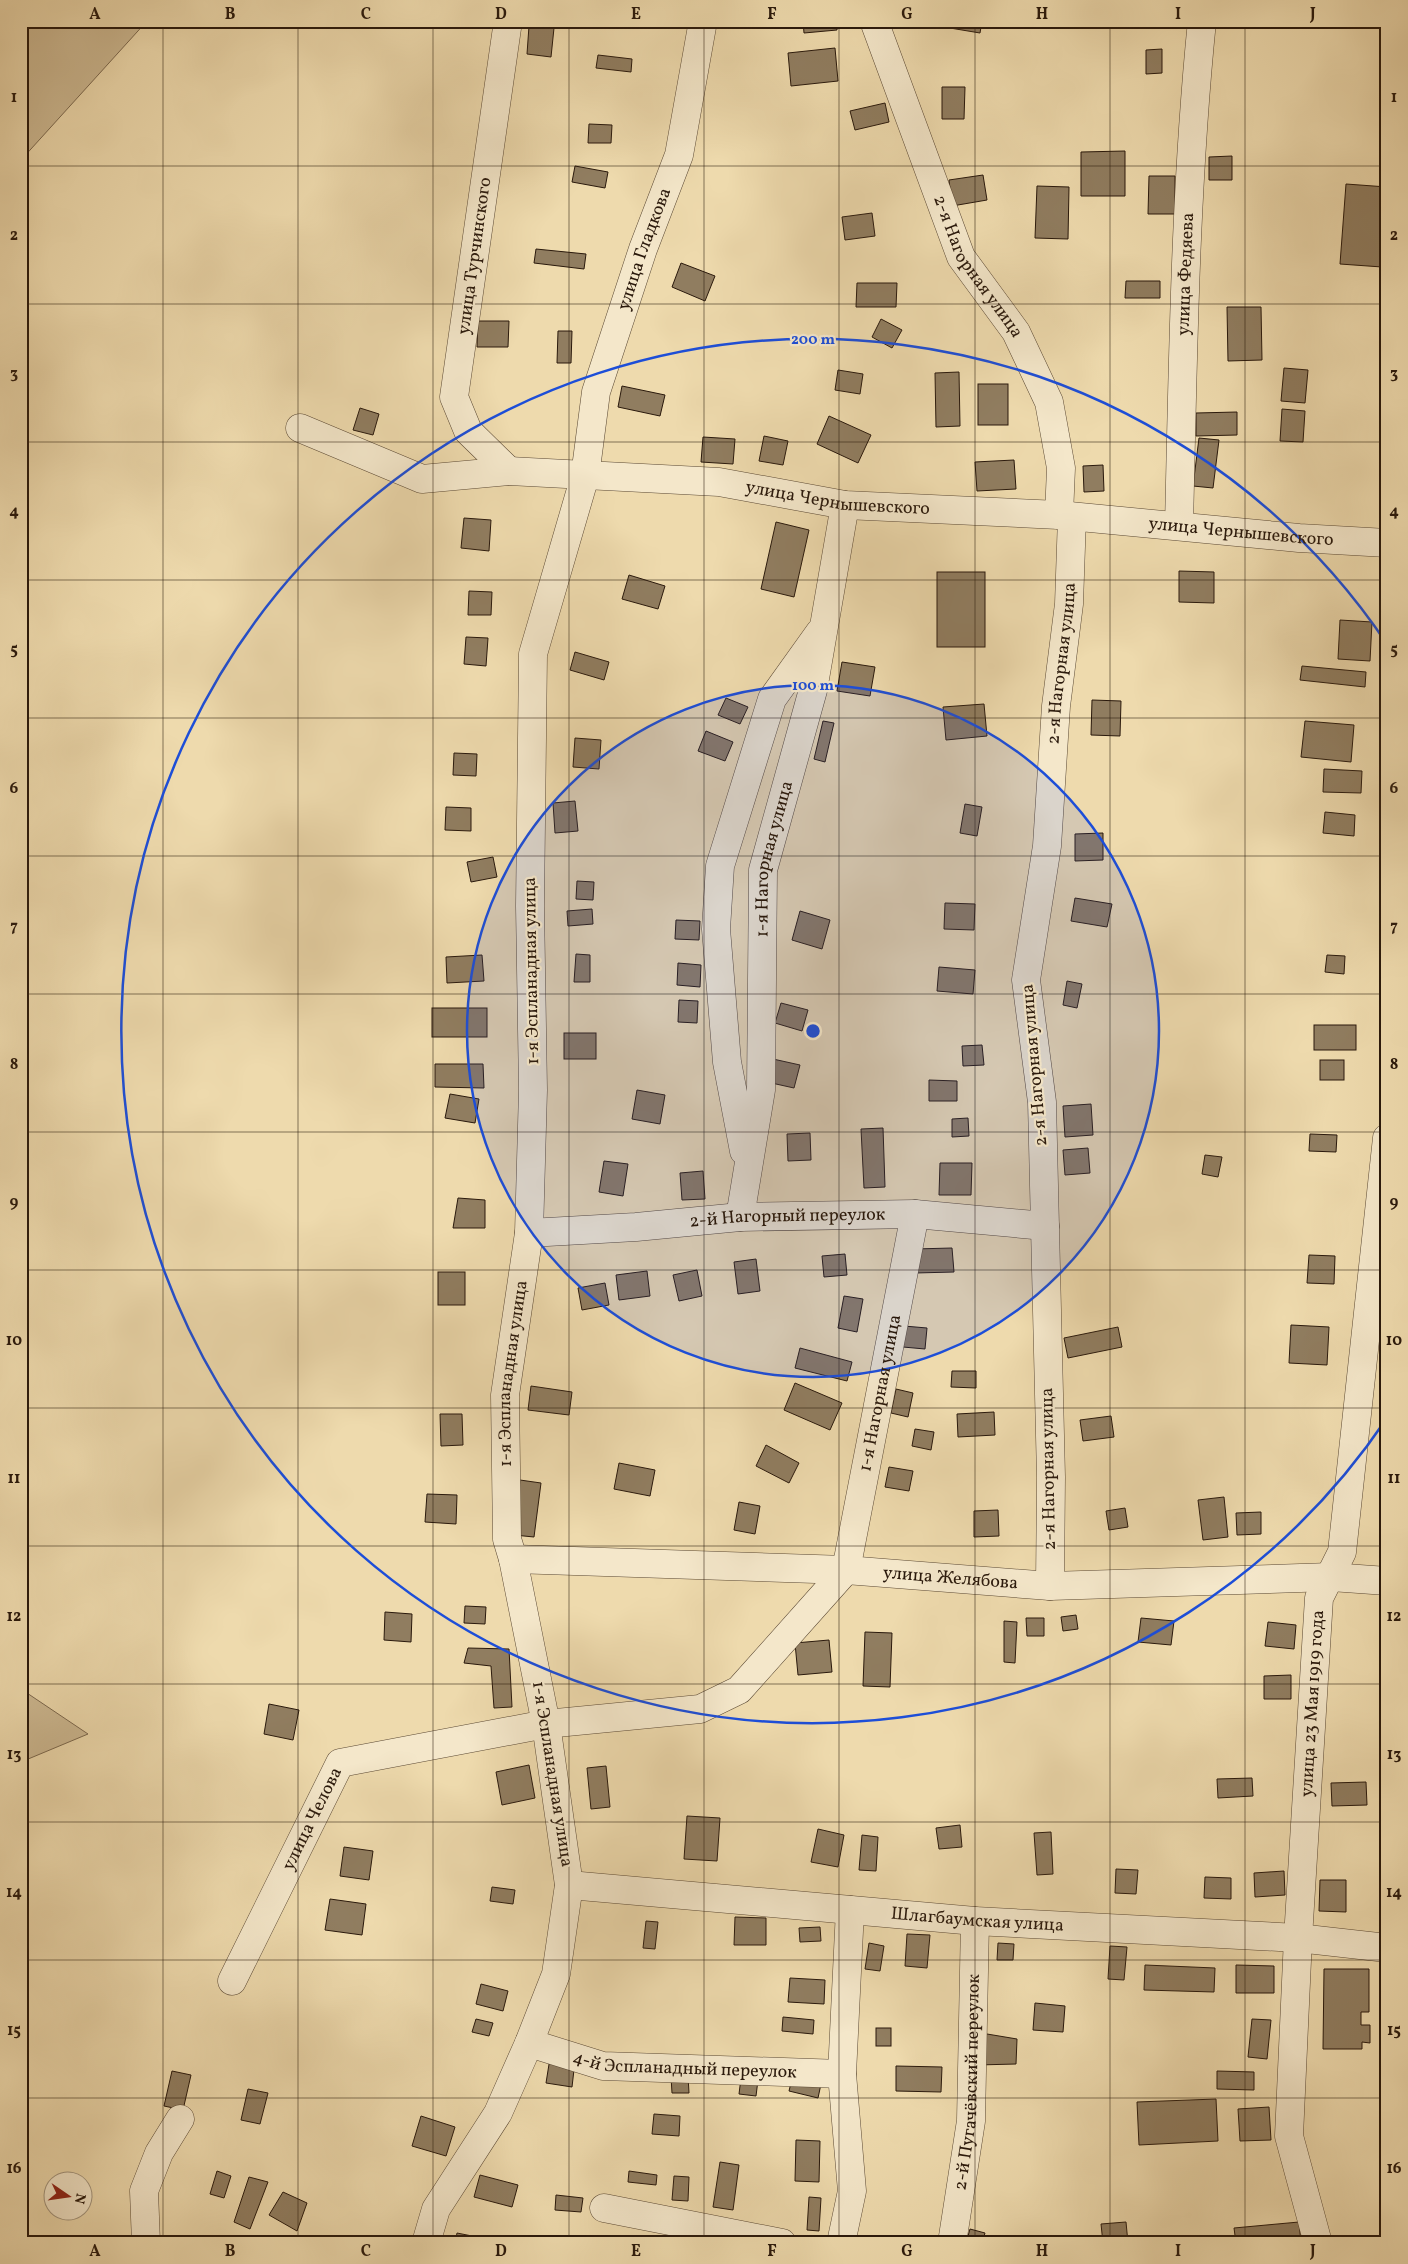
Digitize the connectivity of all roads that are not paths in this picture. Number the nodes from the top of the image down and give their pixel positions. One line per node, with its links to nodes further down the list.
1 (508, 21): 6 (street, улица Турчинского)
2 (703, 21): 7 (street, улица Гладкова)
3 (874, 21): 9 (street, 2-я Нагорная улица)
4 (1202, 21): 10 (street, улица Федяева)
5 (300, 428): 6 (street, улица Чернышевского)
6 (509, 472): 7 (street, улица Чернышевского)
7 (584, 476): 8 (street, улица Чернышевского); 18 (street, 1-я Эспланадная улица)
8 (845, 505): 9 (street, улица Чернышевского); 12 (street, 1-я Нагорная улица)
9 (1065, 516): 10 (street, улица Чернышевского); 17 (street, 2-я Нагорная улица)
10 (1179, 526): 11 (street, улица Чернышевского)
11 (1387, 543)
12 (823, 627): 14 (street, 1-я Нагорная улица); 14 (street)
13 (1387, 1138): 21 (street, улица 23 Мая 1919 года)
14 (748, 1170): 16 (street, 1-я Нагорная улица)
15 (915, 1214): 16 (street, 2-й Нагорный переулок); 17 (street, 2-й Нагорный переулок); 20 (street, 1-я Нагорная улица)
16 (740, 1217): 18 (street, 2-й Нагорный переулок)
17 (1045, 1226): 23 (street, 2-я Нагорная улица)
18 (529, 1233): 19 (street, 1-я Эспланадная улица)
19 (513, 1559): 20 (street, улица Желябова); 24 (street, 1-я Эспланадная улица)
20 (846, 1570): 23 (street, улица Желябова); 24 (street)
21 (1331, 1577): 22 (street, улица Желябова); 23 (street, улица Желябова); 28 (street, улица 23 Мая 1919 года)
22 (1387, 1581)
23 (1050, 1586)
24 (546, 1724): 25 (street, 1-я Эспланадная улица); 30 (street, улица Челова)
25 (569, 1885): 26 (street, Шлагбаумская улица); 31 (street, 1-я Эспланадная улица)
26 (850, 1910): 27 (street, Шлагбаумская улица); 32 (street)
27 (975, 1921): 28 (street, Шлагбаумская улица); 39 (street, 2-й Пугачёвский переулок)
28 (1298, 1938): 29 (street, Шлагбаумская улица); 40 (street, улица 23 Мая 1919 года)
29 (1387, 1948)
30 (232, 1980)
31 (529, 2044): 32 (street, 4-й Эспланадный переулок); 36 (street, 1-я Эспланадная улица)
32 (842, 2074): 38 (street)
33 (180, 2119): 35 (street)
34 (604, 2208): 37 (street)
35 (146, 2243)
36 (426, 2243)
37 (782, 2243)
38 (841, 2243)
39 (952, 2243)
40 (1318, 2243)

